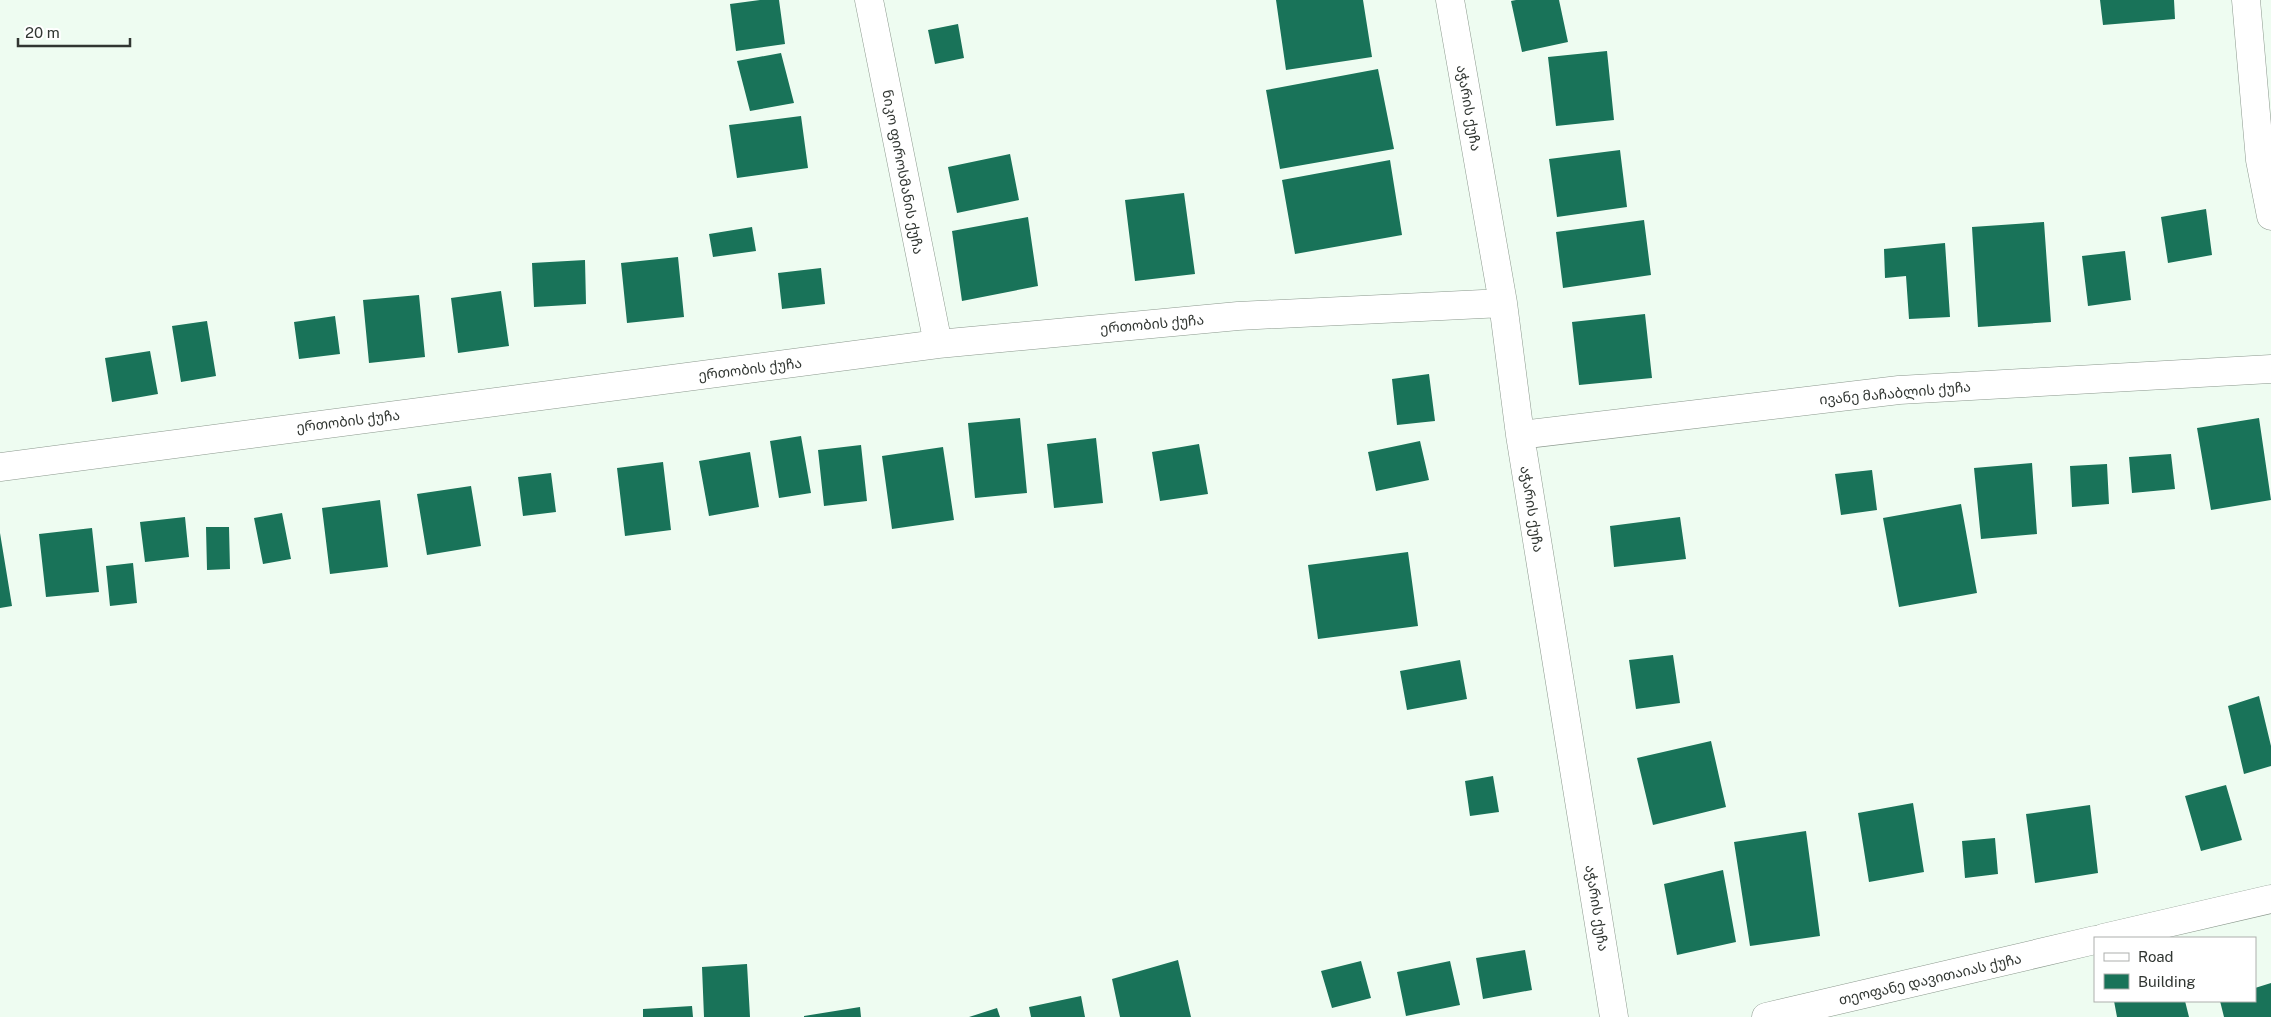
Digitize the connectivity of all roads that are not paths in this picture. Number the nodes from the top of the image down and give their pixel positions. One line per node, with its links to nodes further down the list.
1 (869, 0): 6 (street, ნიკო ფიროსმანის ქუჩა)
2 (1450, 0): 5 (street, აჭარის ქუჩა)
3 (2246, 0): 4 (street)
4 (2271, 216)
5 (1503, 302): 6 (street, ერთობის ქუჩა); 8 (street, აჭარის ქუჩა)
6 (938, 344): 9 (street, ერთობის ქუჩა)
7 (2271, 369): 8 (street, ივანე მაჩაბლის ქუჩა)
8 (1520, 435): 13 (street, აჭარის ქუჩა)
9 (0, 467)
10 (2271, 899): 11 (street)
11 (2107, 937)
12 (2094, 940): 14 (street, თეოფანე დავითაიას ქუჩა)
13 (1614, 1017)
14 (1766, 1017)

